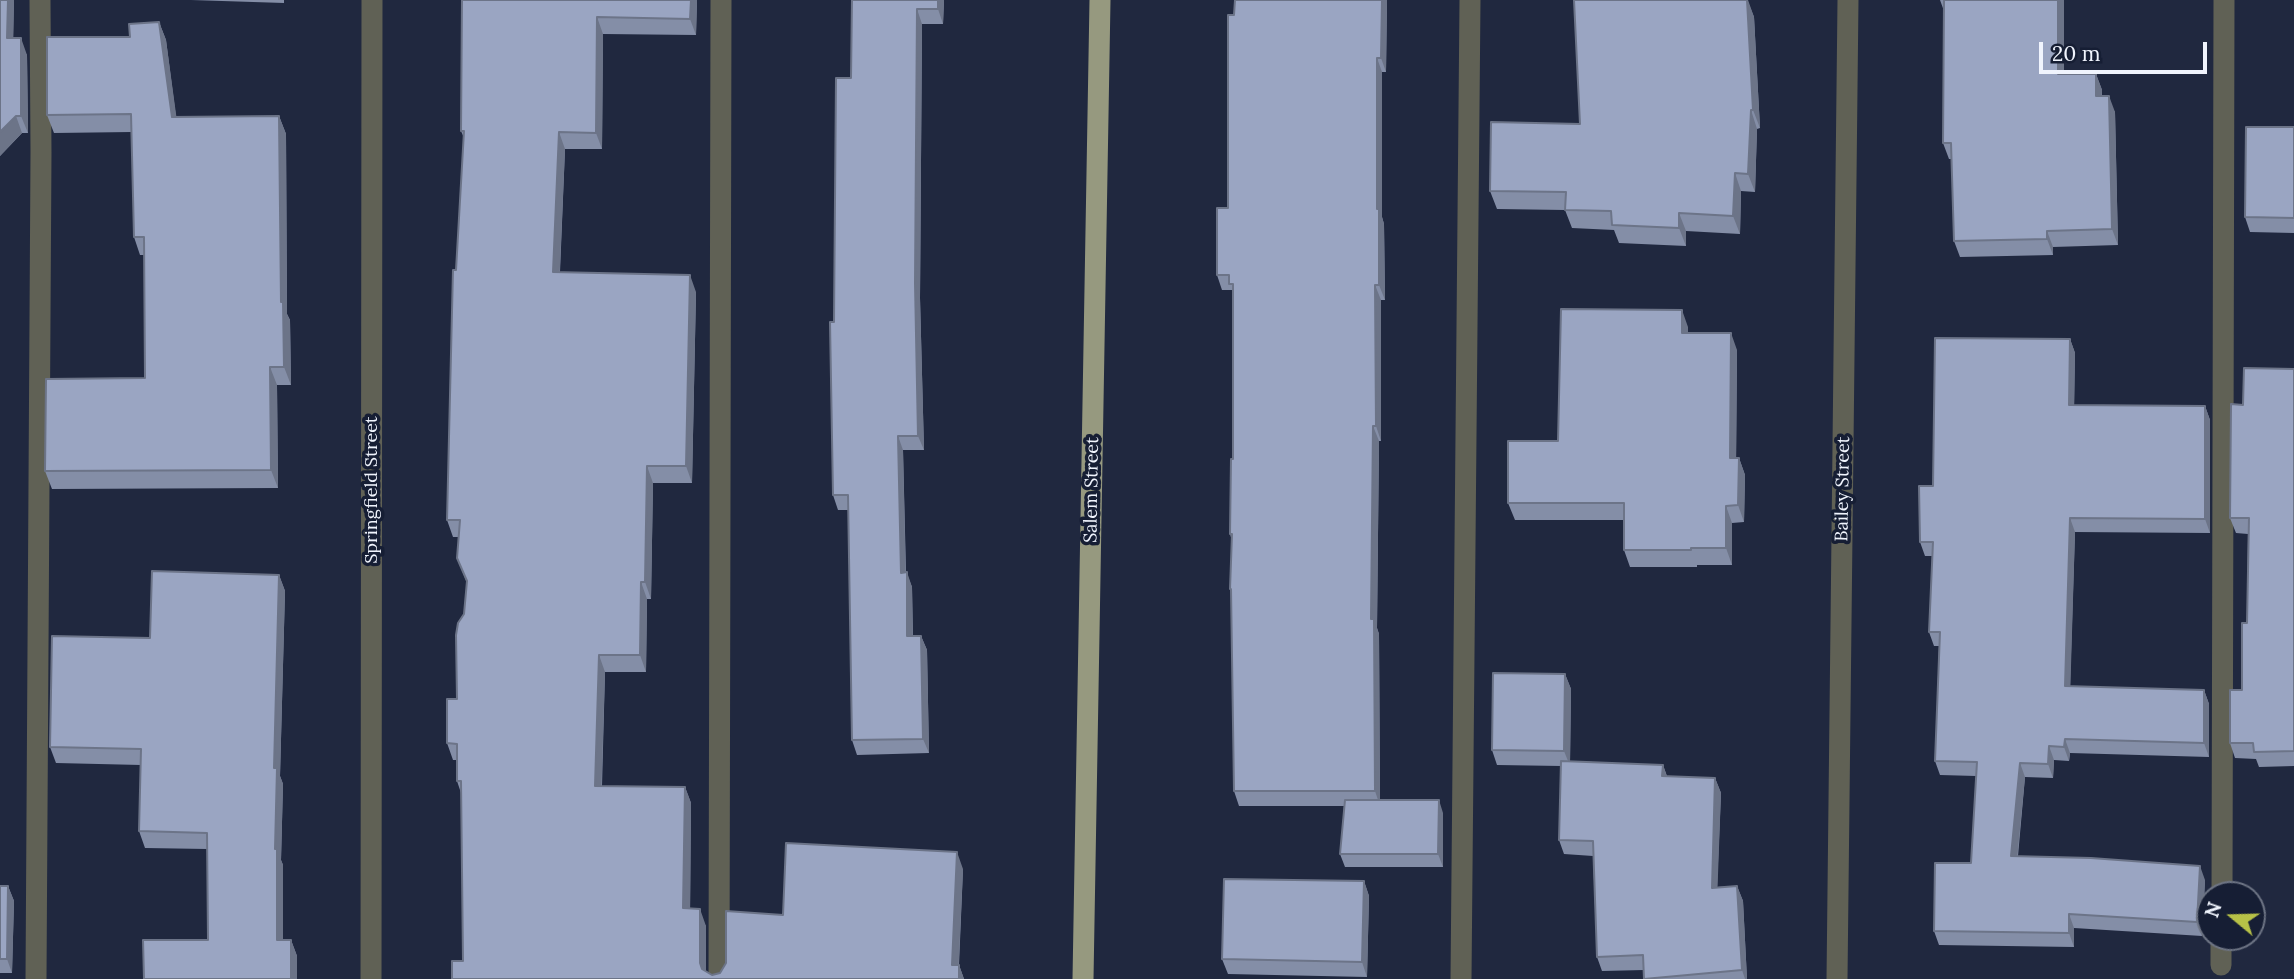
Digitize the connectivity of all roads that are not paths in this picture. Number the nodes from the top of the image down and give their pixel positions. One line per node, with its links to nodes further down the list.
1 (40, 0): 11 (street)
2 (372, 0): 12 (street, Springfield Street)
3 (720, 0): 13 (street)
4 (1100, 0): 14 (main road, Salem Street)
5 (1470, 0): 15 (street)
6 (1848, 0): 16 (street, Bailey Street)
7 (2224, 0): 8 (street)
8 (2222, 881)
9 (2221, 951): 10 (street)
10 (2221, 965)
11 (36, 979)
12 (371, 979)
13 (719, 979)
14 (1083, 979)
15 (1461, 979)
16 (1837, 979)

